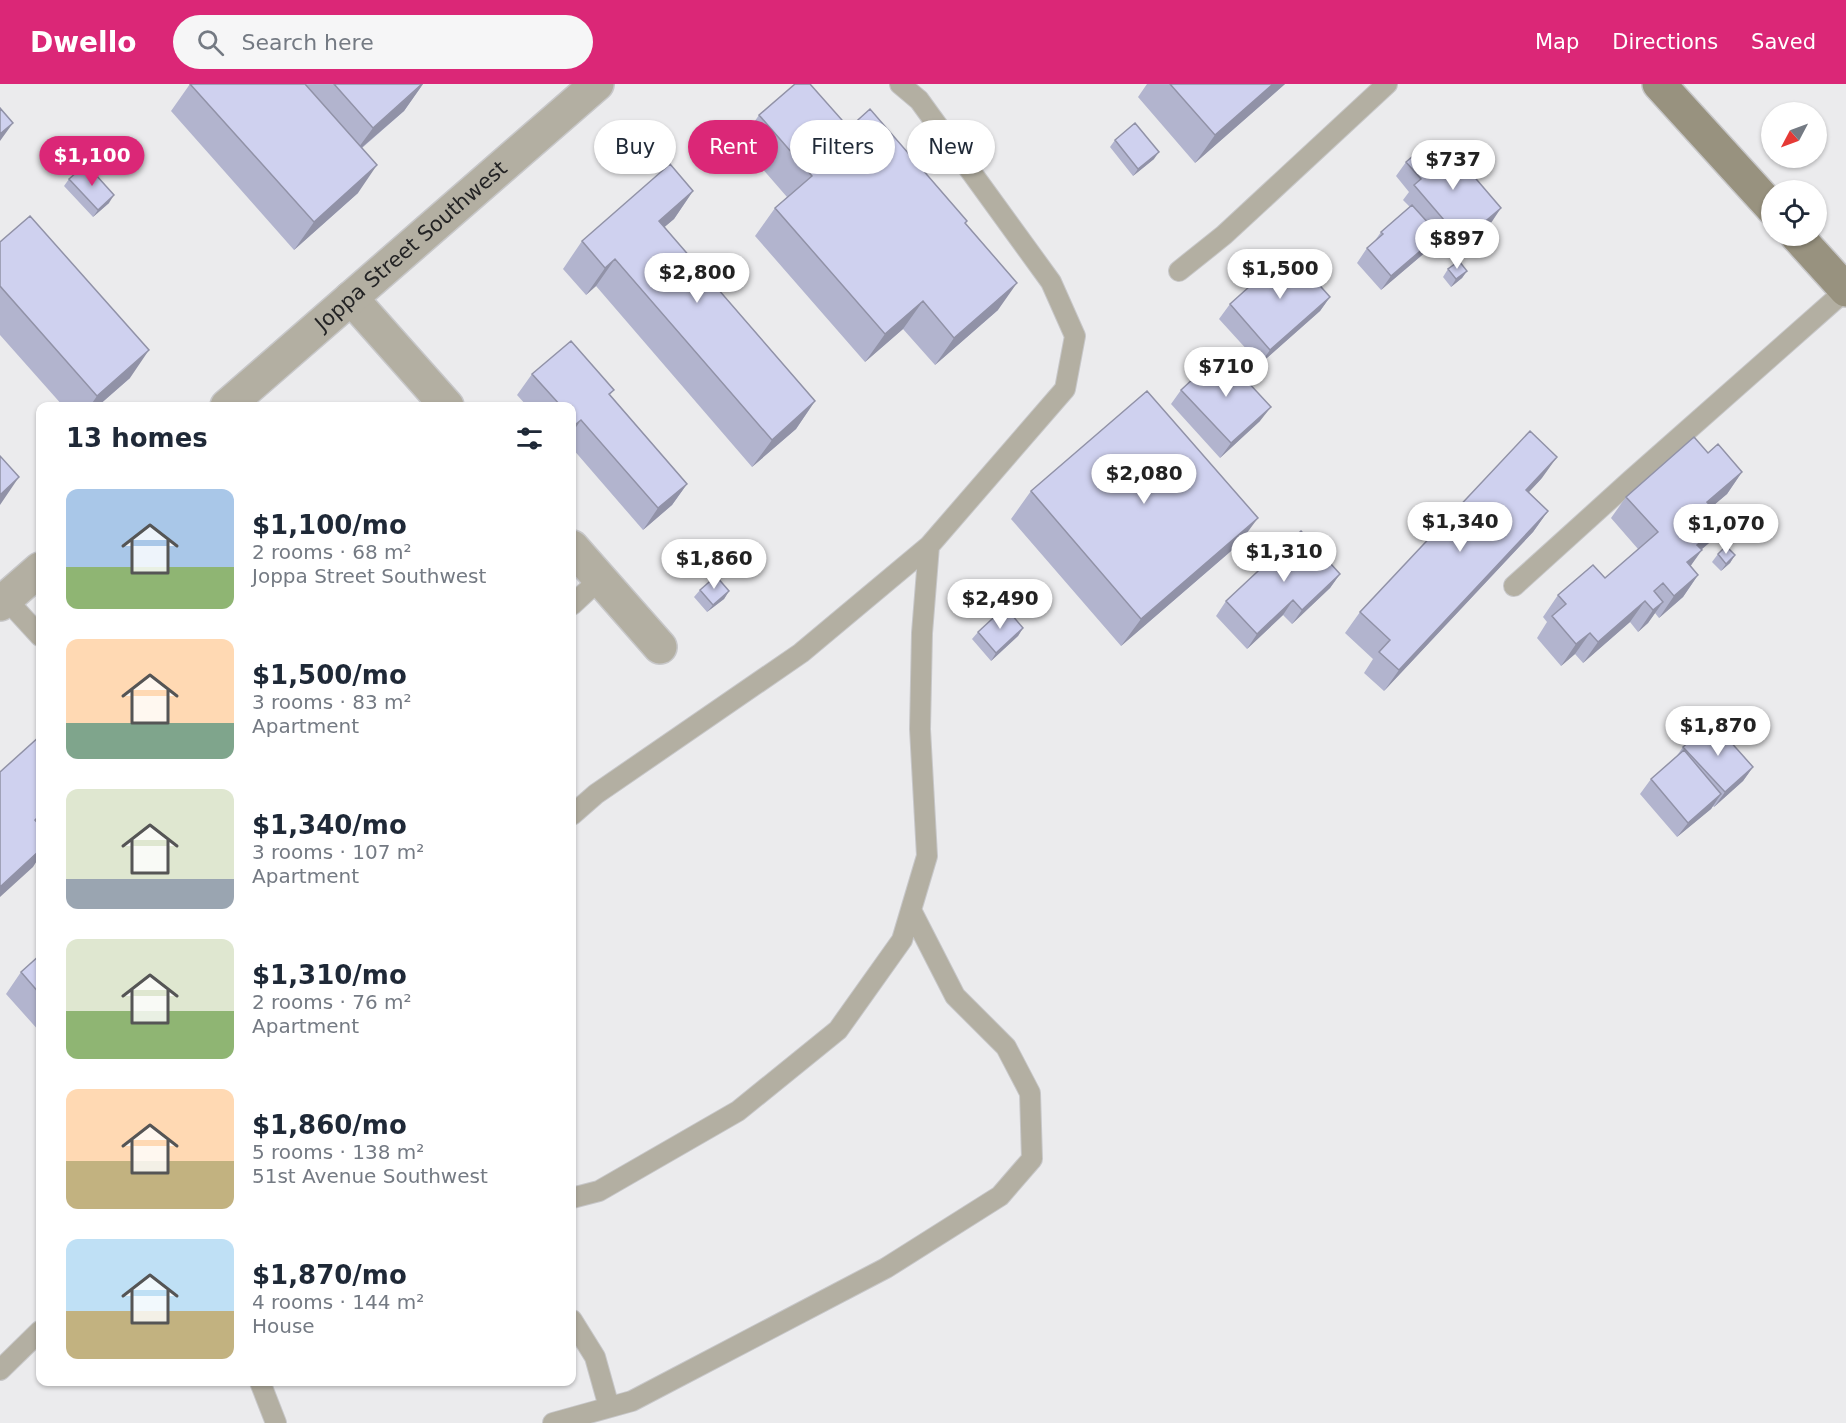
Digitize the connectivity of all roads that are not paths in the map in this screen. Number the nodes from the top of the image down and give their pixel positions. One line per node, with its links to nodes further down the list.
1 (597, 84): 9 (street, Joppa Street Southwest)
2 (900, 84): 12 (lane)
3 (1387, 84): 7 (lane)
4 (1659, 84): 5 (street)
5 (1761, 196)
6 (1806, 246): 8 (street)
7 (1179, 271)
8 (1846, 290): 16 (lane)
9 (351, 298): 10 (street, Joppa Street Southwest); 11 (street)
10 (240, 402)
11 (443, 402)
12 (929, 546): 21 (lane); 22 (lane)
13 (576, 552): 15 (street)
14 (36, 572): 17 (street)
15 (600, 579): 18 (lane); 20 (street)
16 (1515, 586)
17 (3, 601): 19 (lane)
18 (576, 601)
19 (36, 632)
20 (660, 647)
21 (576, 812)
22 (911, 910): 23 (lane); 28 (lane)
23 (576, 1197)
24 (576, 1326): 28 (lane)
25 (36, 1335): 26 (lane)
26 (0, 1370)
27 (262, 1386): 29 (lane)
28 (609, 1407): 30 (lane)
29 (276, 1423)
30 (553, 1423)

